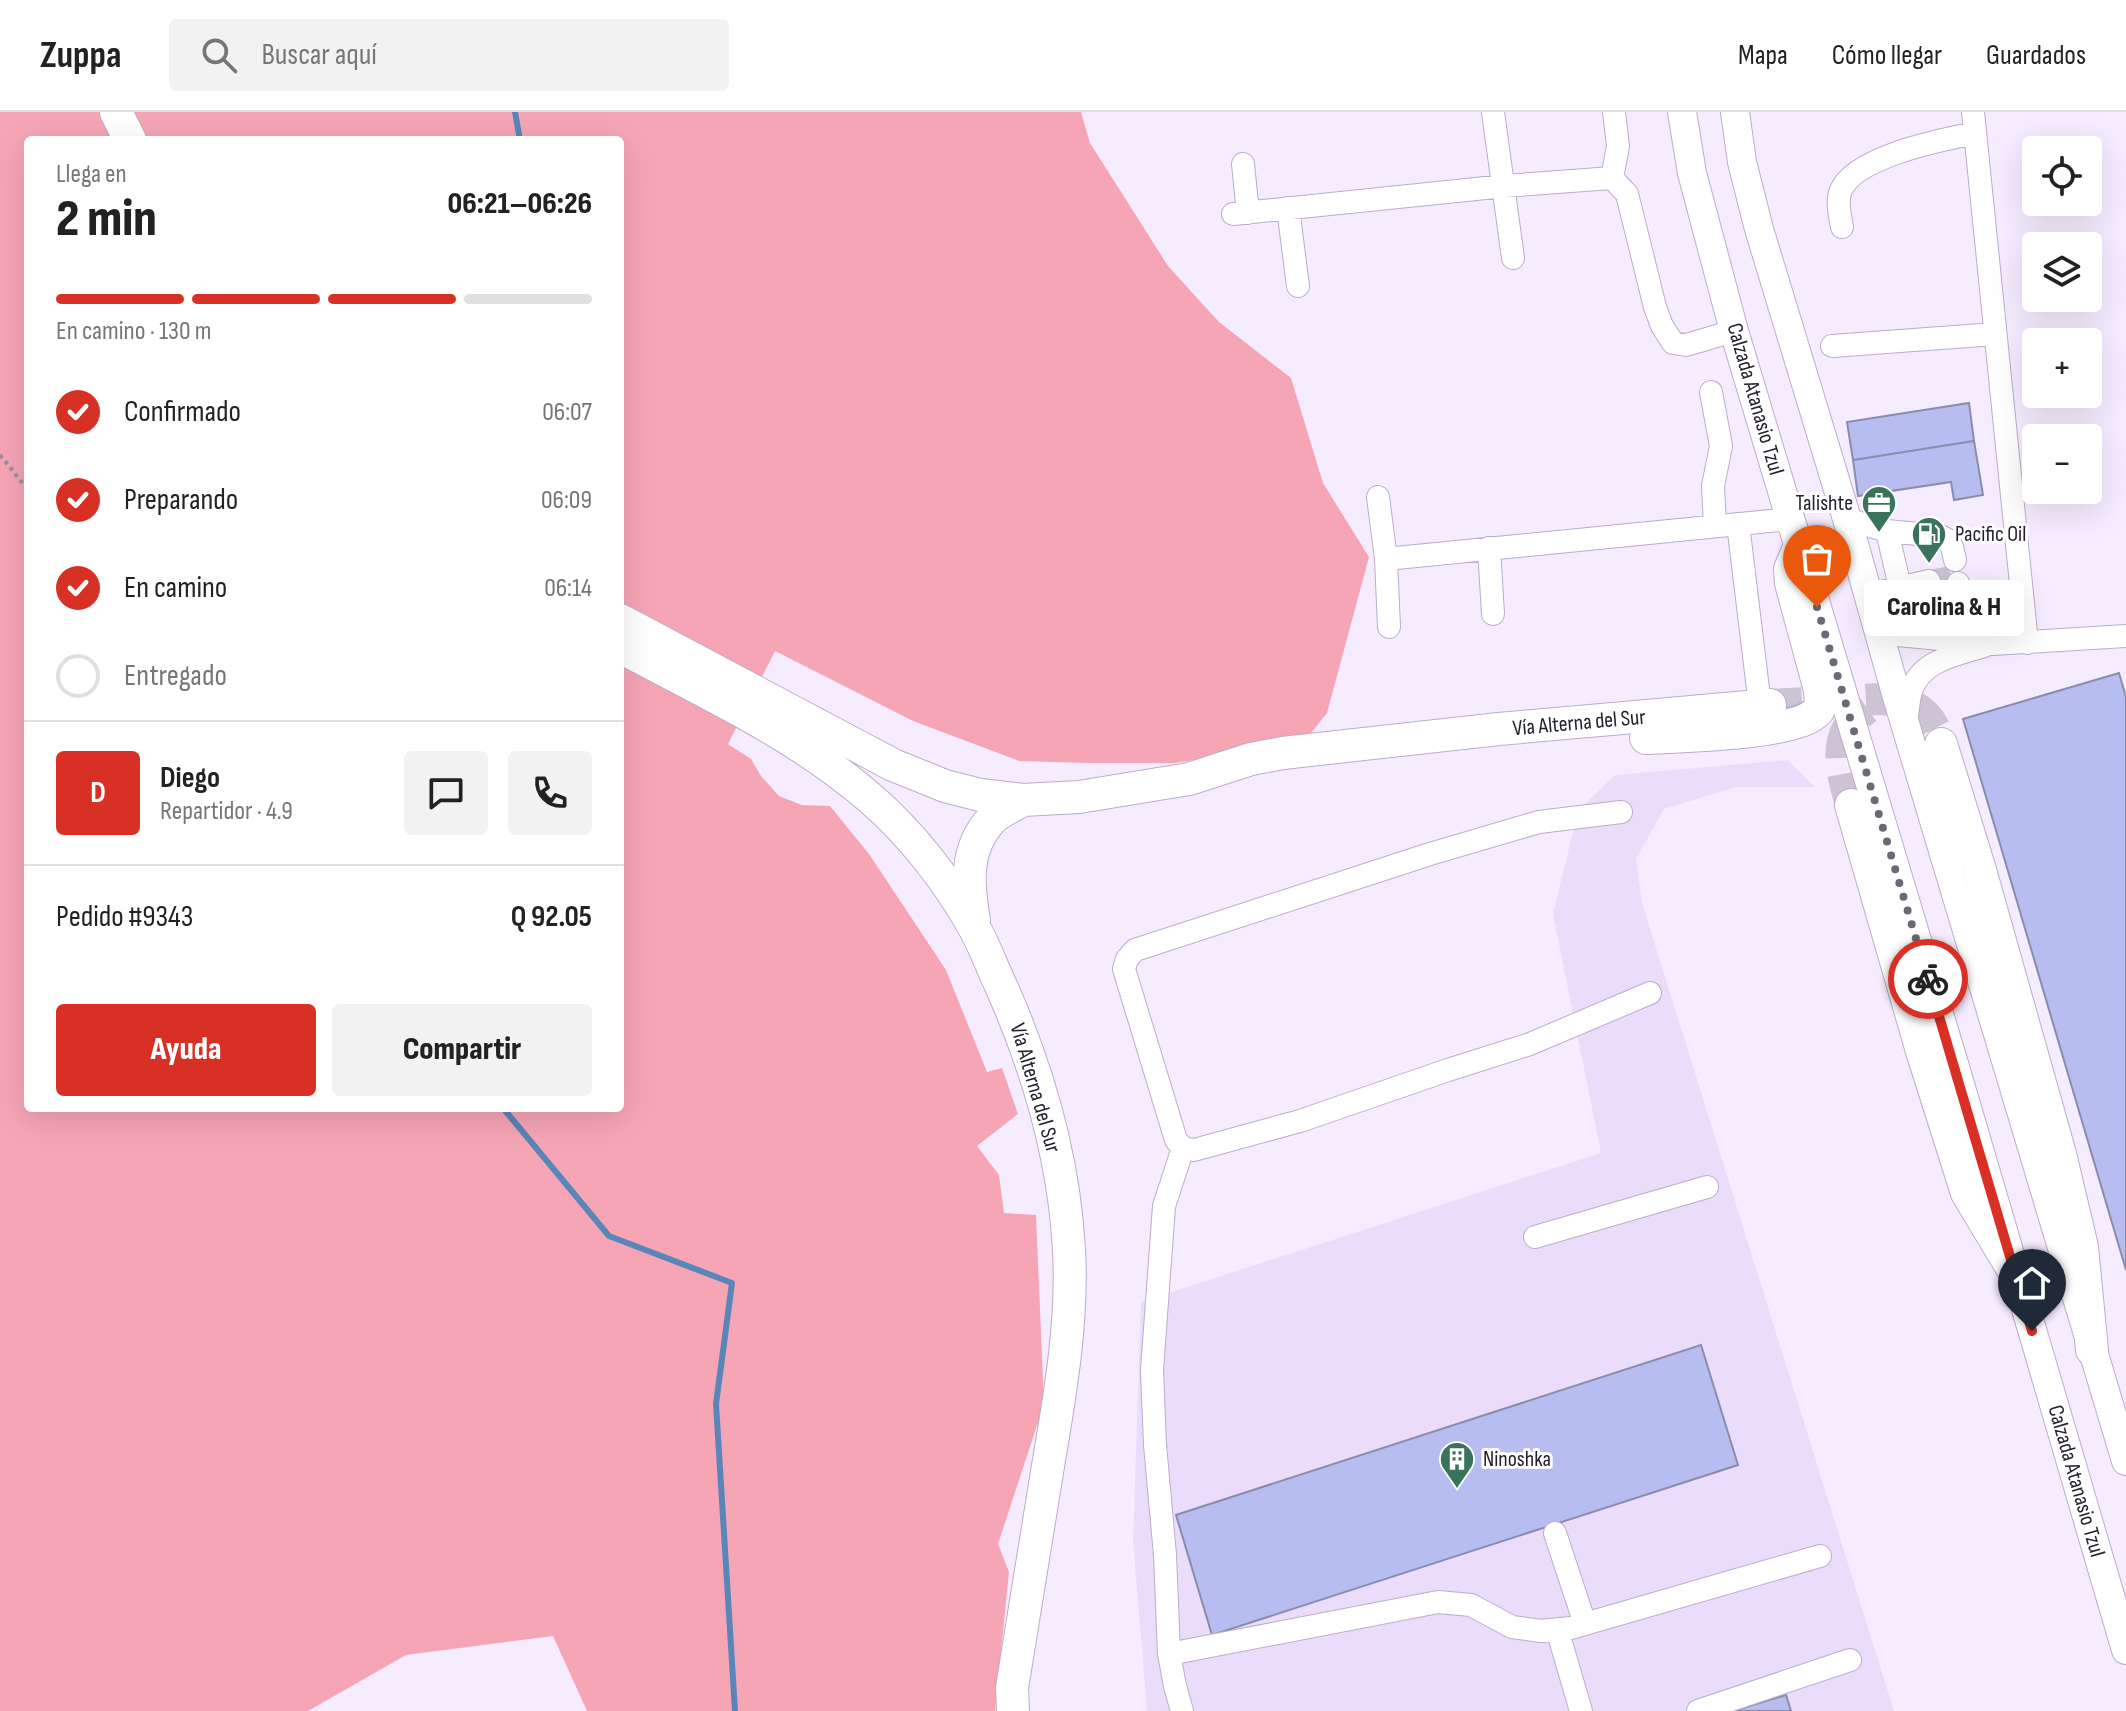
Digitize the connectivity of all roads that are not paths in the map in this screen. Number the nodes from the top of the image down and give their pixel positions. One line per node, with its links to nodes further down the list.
1 (95, 112): 8 (highway)
2 (116, 112): 9 (highway)
3 (1493, 112): 12 (street)
4 (1614, 112): 11 (street)
5 (1682, 112): 17 (main road, Calzada Atanasio Tzul)
6 (1735, 112): 22 (main road)
7 (1974, 123): 14 (street); 18 (street)
8 (106, 136)
9 (128, 136)
10 (1243, 164): 13 (street)
11 (1612, 178): 12 (street); 17 (street)
12 (1505, 186): 13 (street); 15 (street)
13 (1288, 208): 16 (street)
14 (1842, 227)
15 (1513, 258)
16 (1298, 286)
17 (1734, 331): 26 (main road, Calzada Atanasio Tzul)
18 (1995, 334): 19 (street); 40 (street)
19 (1832, 346)
20 (1711, 392): 24 (street)
21 (1378, 497): 28 (street)
22 (1847, 519): 25 (street); 33 (main road)
23 (1738, 524): 24 (street); 26 (street); 43 (street)
24 (1715, 526): 27 (street)
25 (1887, 531): 29 (street); 32 (street)
26 (1795, 534): 47 (highway); 56 (main road, Calzada Atanasio Tzul)
27 (1489, 548): 28 (street); 34 (street)
28 (1386, 559): 37 (street)
29 (1955, 560)
30 (1929, 581): 32 (street)
31 (1958, 583): 39 (street)
32 (1900, 587): 33 (street)
33 (1869, 595): 36 (main road)
34 (1493, 614)
35 (624, 622): 44 (highway, Vía Alterna del Sur)
36 (1878, 626): 39 (street); 45 (main road)
37 (1389, 627)
38 (2126, 636): 40 (street)
39 (1968, 641): 41 (street)
40 (2027, 643): 41 (street)
41 (1993, 644): 45 (street)
42 (624, 649): 44 (highway, Vía Alterna del Sur)
43 (1764, 697): 47 (highway, Vía Alterna del Sur)
44 (773, 715): 48 (highway, Vía Alterna del Sur); 51 (highway, Vía Alterna del Sur)
45 (1906, 725): 57 (main road)
46 (1941, 744): 57 (highway)
47 (1189, 779): 48 (highway, Vía Alterna del Sur)
48 (1023, 800): 51 (highway)
49 (1851, 805): 56 (highway)
50 (1621, 812): 53 (street)
51 (975, 929): 67 (highway, Vía Alterna del Sur)
52 (1650, 993): 53 (street)
53 (1183, 1148): 65 (street)
54 (1707, 1187): 55 (street)
55 (1535, 1237)
56 (2014, 1271): 64 (main road, Calzada Atanasio Tzul)
57 (2095, 1361): 58 (street); 59 (main road)
58 (2126, 1411)
59 (2126, 1461)
60 (1555, 1533): 62 (street)
61 (1820, 1556): 62 (street)
62 (1585, 1624): 63 (street)
63 (1557, 1629): 65 (street); 69 (street)
64 (2126, 1650)
65 (1169, 1654): 68 (street)
66 (1850, 1660): 70 (street)
67 (1013, 1711)
68 (1182, 1711)
69 (1581, 1711)
70 (1698, 1711)

